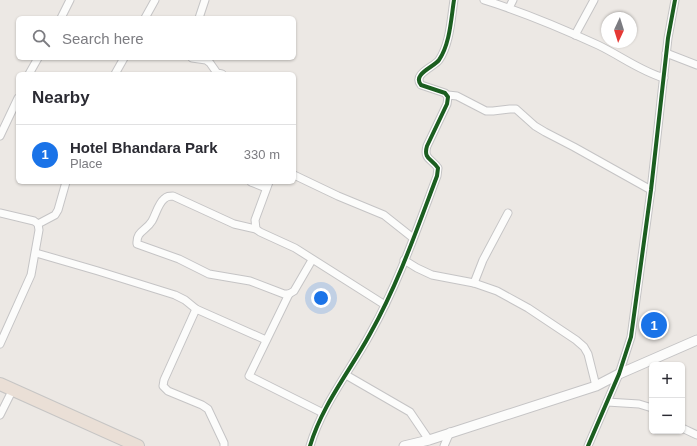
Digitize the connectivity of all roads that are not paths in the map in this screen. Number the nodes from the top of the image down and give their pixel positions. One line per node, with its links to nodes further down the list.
1 (70, 0): 10 (street)
2 (155, 0): 11 (street)
3 (204, 0): 12 (street)
4 (454, 0): 23 (street)
5 (484, 0): 9 (street)
6 (513, 0): 9 (street)
7 (594, 0): 13 (street)
8 (675, 0): 14 (street)
9 (509, 8): 13 (street)
10 (62, 16)
11 (146, 16)
12 (200, 16)
13 (575, 35): 22 (street)
14 (666, 53): 18 (street); 22 (street)
15 (37, 60): 19 (street)
16 (123, 60): 20 (street)
17 (206, 60): 21 (street)
18 (697, 65)
19 (30, 72)
20 (116, 72)
21 (216, 72)
22 (664, 78): 30 (street)
23 (448, 95): 30 (street); 35 (street)
24 (16, 101): 25 (street)
25 (3, 124): 26 (street)
26 (0, 136)
27 (296, 176): 35 (street)
28 (65, 184): 33 (street)
29 (268, 185): 34 (street)
30 (651, 190): 47 (street)
31 (0, 213): 33 (street)
32 (508, 213): 39 (street)
33 (38, 224): 36 (street)
34 (256, 229): 37 (street); 40 (street)
35 (413, 238): 38 (street)
36 (36, 253): 42 (street); 45 (street)
37 (312, 260): 40 (street); 41 (street)
38 (404, 260): 39 (street); 41 (street)
39 (474, 284): 49 (street)
40 (289, 294): 43 (street)
41 (385, 306): 46 (street)
42 (196, 309): 43 (street); 60 (street)
43 (266, 340): 53 (street)
44 (697, 340): 47 (main road)
45 (0, 344)
46 (346, 374): 53 (street); 58 (street)
47 (619, 374): 49 (main road); 51 (street)
48 (0, 384): 50 (highway)
49 (596, 386): 56 (main road)
50 (13, 389): 54 (street); 59 (highway)
51 (607, 402): 52 (street); 64 (street)
52 (649, 407)
53 (323, 413): 61 (street)
54 (0, 415)
55 (685, 429): 57 (street)
56 (450, 432): 58 (main road); 63 (street)
57 (697, 435)
58 (429, 440): 62 (main road)
59 (138, 446)
60 (224, 446)
61 (310, 446)
62 (404, 446)
63 (444, 446)
64 (588, 446)

